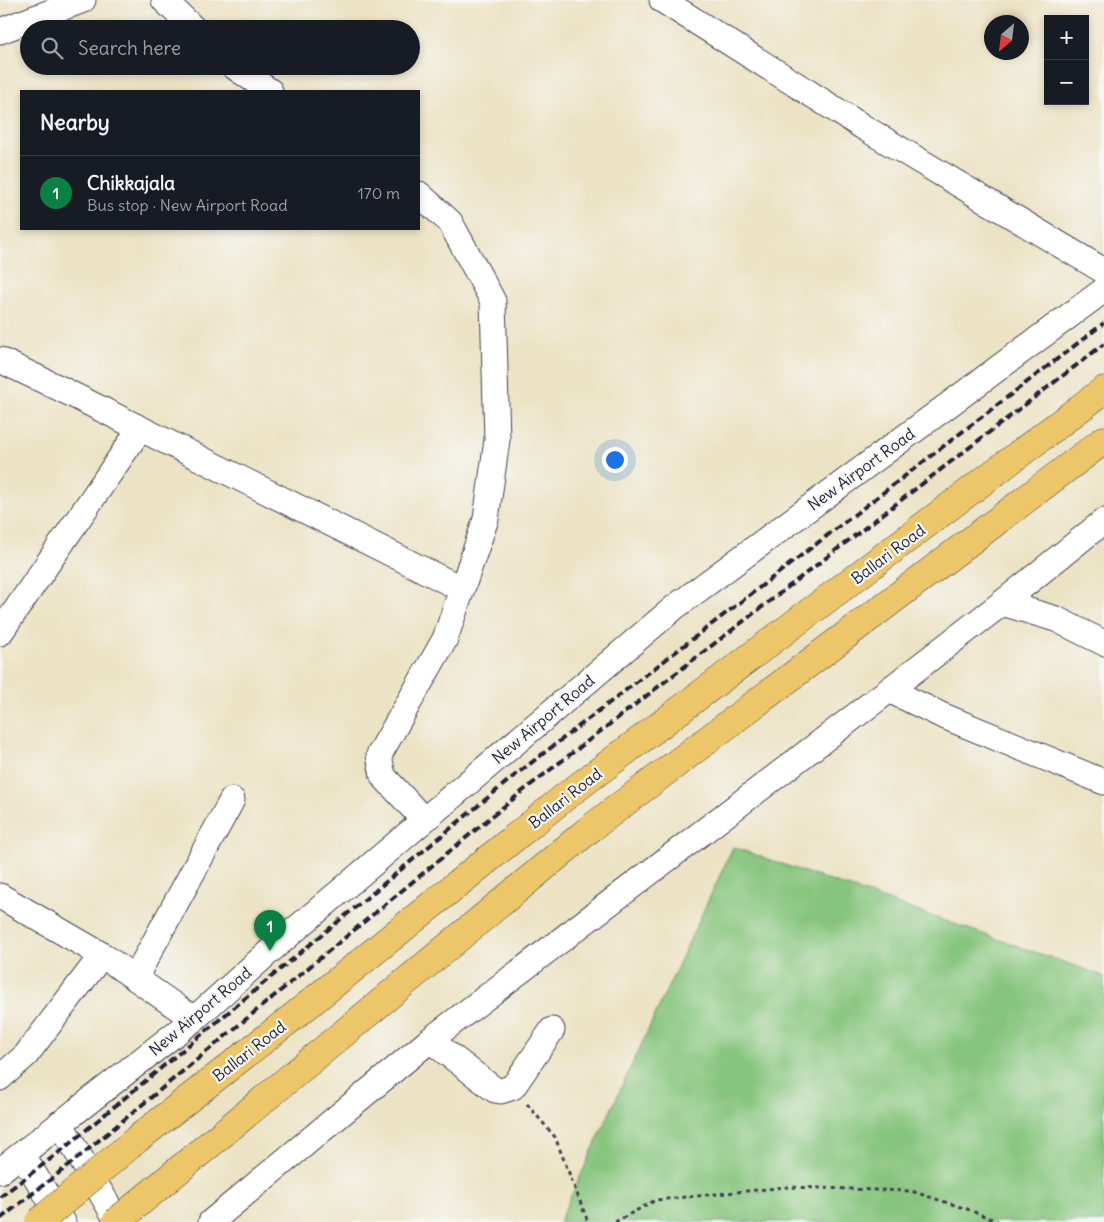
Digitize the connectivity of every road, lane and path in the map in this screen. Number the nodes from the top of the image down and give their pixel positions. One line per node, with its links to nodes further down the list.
1 (83, 0): 4 (street)
2 (164, 0): 5 (street)
3 (662, 0): 11 (street)
4 (29, 20)
5 (185, 20)
6 (20, 24): 7 (street)
7 (0, 31)
8 (246, 75): 9 (street)
9 (269, 90)
10 (420, 195): 18 (street)
11 (1104, 271)
12 (1104, 290): 25 (street, New Airport Road)
13 (0, 360): 15 (street)
14 (1104, 390): 37 (highway, Ballari Road, bridge)
15 (140, 429): 18 (street); 20 (street)
16 (1104, 440): 39 (highway, bridge)
17 (1104, 521): 19 (street)
18 (462, 589): 25 (street)
19 (1002, 603): 21 (street); 22 (street)
20 (0, 633)
21 (1104, 642)
22 (889, 690): 23 (street); 31 (street)
23 (1104, 782)
24 (232, 800): 28 (street)
25 (424, 820): 29 (street, New Airport Road)
26 (0, 896): 27 (street)
27 (102, 955): 28 (street); 32 (street)
28 (135, 978): 29 (street)
29 (194, 1019): 34 (street, New Airport Road)
30 (552, 1030): 33 (street)
31 (430, 1040): 33 (street); 40 (street)
32 (0, 1078)
33 (513, 1087): 41 (path)
34 (60, 1123): 35 (street, New Airport Road); 39 (street)
35 (22, 1154): 36 (street, New Airport Road); 38 (street)
36 (0, 1171)
37 (38, 1222)
38 (62, 1222)
39 (117, 1222)
40 (210, 1222)
41 (588, 1222)
42 (616, 1222): 43 (path)
43 (1000, 1222)

